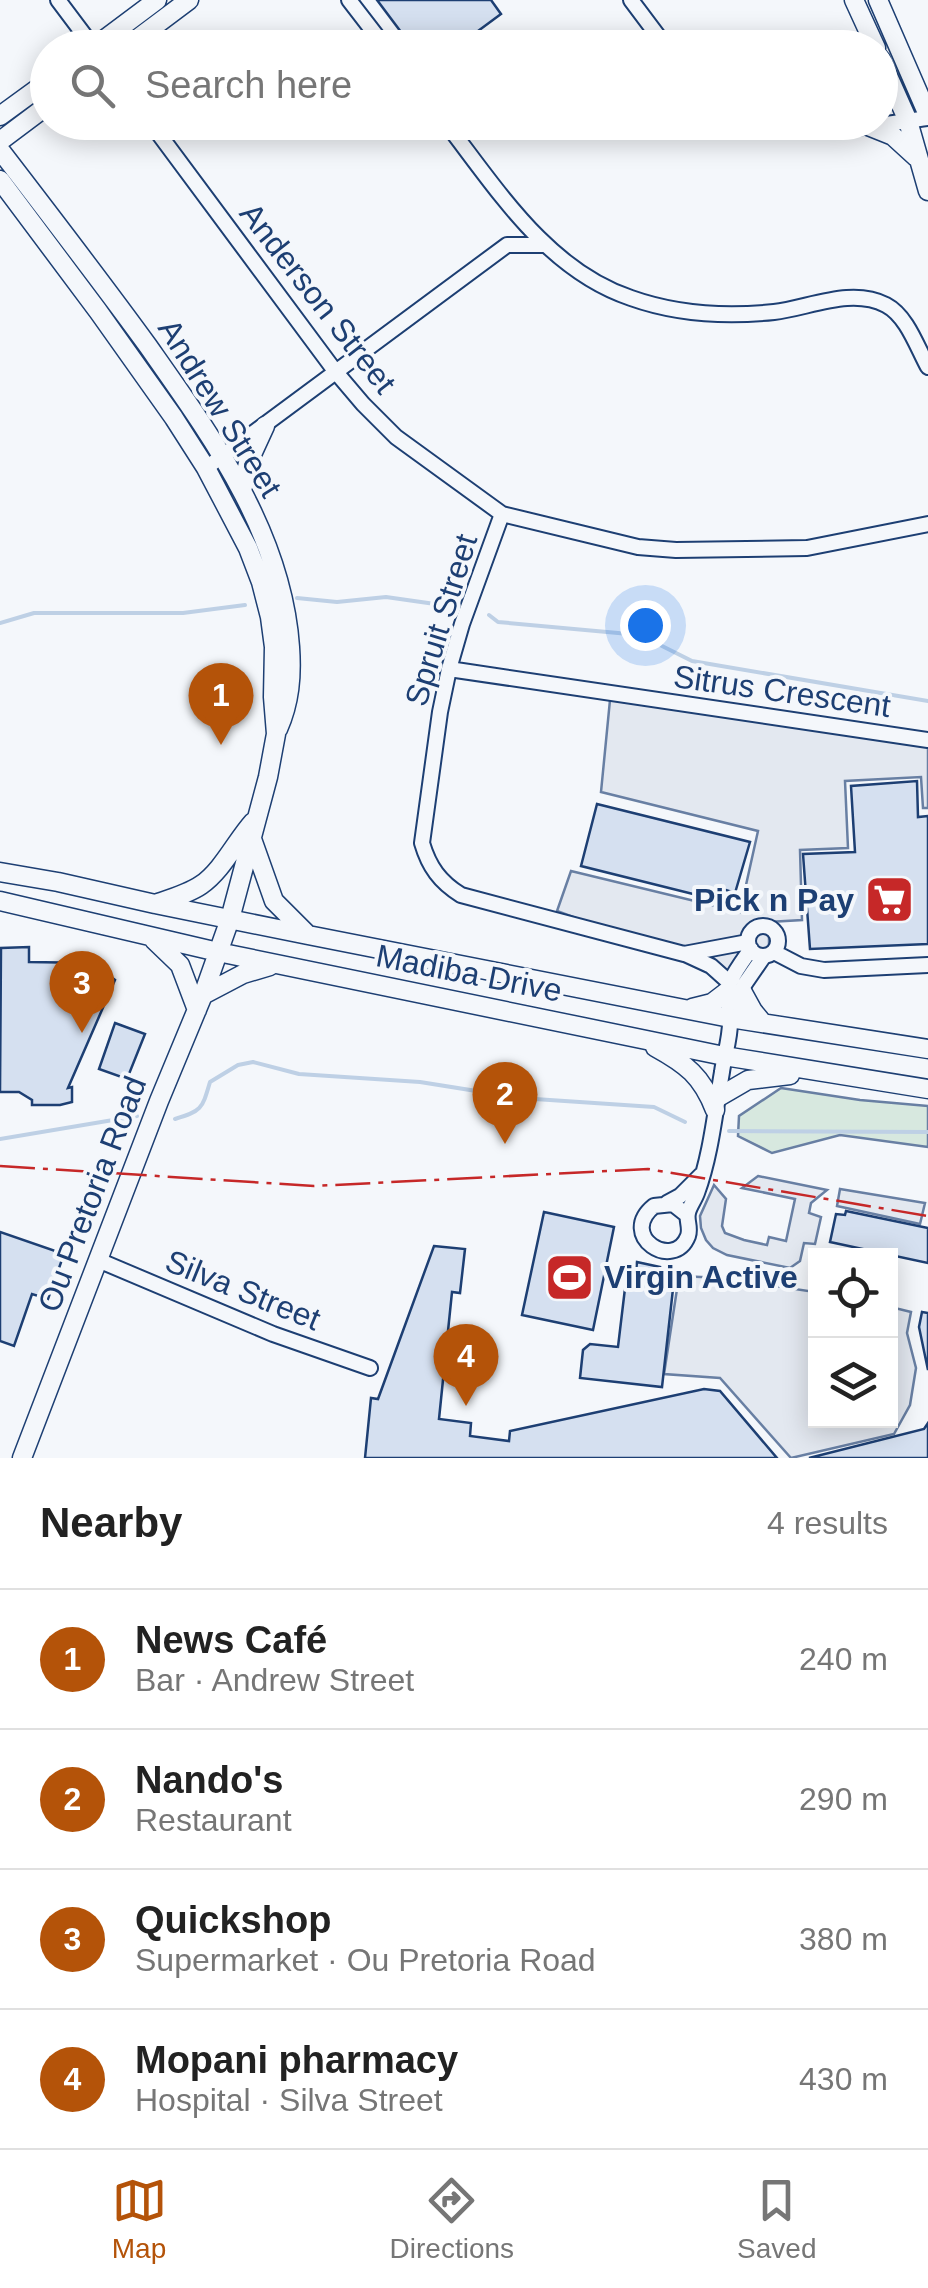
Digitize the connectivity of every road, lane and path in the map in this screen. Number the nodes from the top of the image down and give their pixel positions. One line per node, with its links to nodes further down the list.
1 (58, 0): 8 (street)
2 (156, 0): 9 (main road)
3 (189, 0): 10 (main road)
4 (349, 0): 11 (street)
5 (631, 0): 12 (street)
6 (854, 0): 13 (main road)
7 (878, 0): 14 (main road)
8 (81, 30)
9 (116, 30)
10 (149, 30)
11 (372, 30)
12 (654, 30)
13 (868, 30)
14 (891, 30)
15 (898, 46): 16 (main road)
16 (909, 72): 17 (main road); 21 (main road)
17 (928, 88)
18 (30, 94): 20 (main road)
19 (898, 98): 23 (main road)
20 (0, 116)
21 (928, 116): 23 (street)
22 (30, 119): 28 (main road)
23 (908, 121): 24 (street); 30 (main road)
24 (898, 122)
25 (163, 140): 37 (street, Anderson Street)
26 (459, 140): 33 (street)
27 (898, 140): 30 (main road)
28 (0, 141)
29 (0, 150): 39 (main road, Andrew Street)
30 (920, 160): 32 (main road)
31 (0, 180): 40 (main road, Andrew Street)
32 (928, 191)
33 (516, 212): 34 (street); 35 (street)
34 (507, 245): 35 (street); 37 (street)
35 (545, 245): 36 (street)
36 (928, 367)
37 (335, 372): 38 (street); 42 (street, Anderson Street)
38 (265, 426): 39 (street); 41 (main road)
39 (222, 456): 40 (street); 41 (main road, Andrew Street)
40 (206, 468): 45 (main road, Andrew Street)
41 (242, 491): 45 (main road, Andrew Street)
42 (502, 514): 43 (street, Anderson Street); 44 (street, Spruit Street)
43 (928, 524)
44 (449, 669): 46 (street, Sitrus Crescent); 57 (street, Spruit Street)
45 (276, 734): 47 (main road, Andrew Street)
46 (928, 740)
47 (257, 818): 48 (main road, Andrew Street); 51 (main road)
48 (252, 838): 52 (main road, Andrew Street); 53 (main road)
49 (0, 872): 51 (main road, Madiba Drive)
50 (0, 902): 54 (main road, Madiba Drive)
51 (155, 904): 52 (main road, Madiba Drive)
52 (230, 920): 53 (main road, Madiba Drive); 56 (main road, Andrew Street)
53 (308, 935): 62 (main road, Madiba Drive)
54 (148, 936): 56 (main road, Madiba Drive); 61 (main road)
55 (754, 948): 57 (street); 59 (street); 60 (street)
56 (218, 952): 58 (main road, Madiba Drive); 61 (main road, Ou Pretoria Road)
57 (684, 954): 60 (street)
58 (276, 964): 61 (main road); 65 (main road, Madiba Drive)
59 (928, 966)
60 (734, 988): 62 (main road); 63 (street); 64 (main road)
61 (200, 1003): 74 (main road, Ou Pretoria Road)
62 (687, 1008): 63 (main road, Madiba Drive)
63 (730, 1018): 64 (main road, Madiba Drive); 67 (street)
64 (762, 1022): 66 (main road, Madiba Drive)
65 (638, 1037): 67 (main road, Madiba Drive); 70 (main road)
66 (928, 1050)
67 (724, 1056): 68 (main road, Madiba Drive); 70 (street)
68 (821, 1072): 69 (main road, Madiba Drive); 70 (main road)
69 (928, 1088)
70 (716, 1104): 71 (street)
71 (703, 1173): 72 (street); 73 (street)
72 (667, 1203): 73 (street); 73 (street)
73 (687, 1215)
74 (98, 1260): 75 (street, Silva Street); 76 (main road, Ou Pretoria Road)
75 (370, 1368)
76 (22, 1458)

